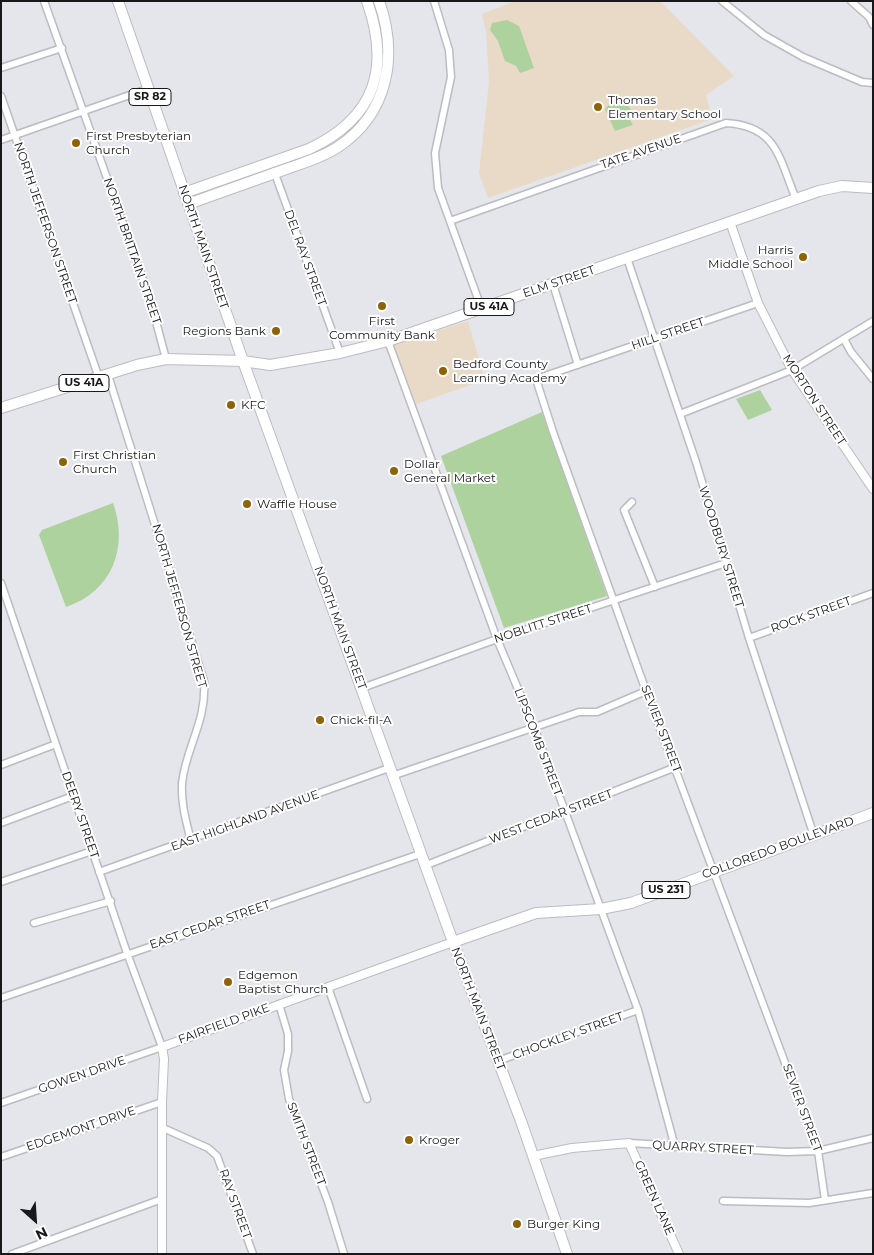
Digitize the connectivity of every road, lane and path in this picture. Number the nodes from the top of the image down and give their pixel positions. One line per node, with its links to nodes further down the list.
1 (44, 1): 9 (street, NORTH BRITTAIN STREET)
2 (118, 1): 12 (main road, NORTH MAIN STREET / SR 82)
3 (434, 1): 23 (street)
4 (722, 1): 11 (street)
5 (851, 1): 8 (street)
6 (381, 2): 7 (street); 18 (main road)
7 (368, 4): 17 (main road)
8 (873, 25)
9 (62, 48): 10 (street); 14 (street, NORTH BRITTAIN STREET)
10 (1, 68)
11 (873, 83)
12 (147, 89): 14 (street); 20 (main road, NORTH MAIN STREET / SR 82)
13 (1, 96): 15 (street, NORTH JEFFERSON STREET)
14 (82, 110): 15 (street); 34 (street, NORTH BRITTAIN STREET)
15 (15, 135): 16 (street); 38 (street, NORTH JEFFERSON STREET)
16 (1, 140)
17 (271, 162): 18 (street, DEL RAY STREET); 20 (main road)
18 (275, 173): 22 (main road); 33 (street, DEL RAY STREET)
19 (873, 188): 21 (main road, ELM STREET / US 41A)
20 (184, 193): 22 (main road, NORTH MAIN STREET / SR 82)
21 (796, 199): 23 (street, TATE AVENUE); 24 (main road, ELM STREET / US 41A)
22 (188, 204): 35 (main road, NORTH MAIN STREET)
23 (450, 220): 28 (street)
24 (730, 222): 25 (main road, ELM STREET / US 41A); 27 (street, MORTON STREET)
25 (626, 258): 26 (main road, ELM STREET / US 41A); 30 (street, WOODBURY STREET)
26 (553, 284): 28 (main road, ELM STREET / US 41A); 36 (street)
27 (758, 303): 30 (street, HILL STREET); 37 (street, MORTON STREET)
28 (482, 310): 32 (main road, ELM STREET / US 41A)
29 (873, 321): 31 (street)
30 (653, 339): 36 (street, HILL STREET); 41 (street, WOODBURY STREET)
31 (844, 339): 37 (street); 39 (street)
32 (388, 341): 33 (main road, ELM STREET / US 41A); 50 (street, LIPSCOMB STREET)
33 (340, 353): 35 (main road, ELM STREET / US 41A)
34 (166, 359): 35 (main road, US 41A); 38 (main road, US 41A)
35 (243, 361): 51 (main road, NORTH MAIN STREET)
36 (578, 365): 48 (street, SEVIER STREET)
37 (792, 370): 41 (street); 42 (street, MORTON STREET)
38 (103, 376): 40 (main road, US 41A); 63 (street, NORTH JEFFERSON STREET)
39 (873, 379)
40 (1, 408)
41 (680, 414): 44 (street, WOODBURY STREET)
42 (873, 489)
43 (632, 502): 46 (street)
44 (726, 563): 46 (street, NOBLITT STREET); 49 (street, WOODBURY STREET)
45 (1, 583): 54 (street, DEERY STREET)
46 (655, 587): 48 (street, NOBLITT STREET)
47 (873, 593): 49 (street, ROCK STREET)
48 (615, 601): 50 (street, NOBLITT STREET); 52 (street, SEVIER STREET)
49 (749, 638): 62 (street, WOODBURY STREET)
50 (497, 639): 51 (street, NOBLITT STREET); 53 (street, LIPSCOMB STREET)
51 (362, 688): 57 (main road, NORTH MAIN STREET)
52 (646, 691): 53 (street, EAST HIGHLAND AVENUE); 56 (street, SEVIER STREET)
53 (534, 727): 57 (street, EAST HIGHLAND AVENUE); 59 (street, LIPSCOMB STREET)
54 (56, 744): 55 (street); 58 (street, DEERY STREET)
55 (1, 765)
56 (676, 767): 59 (street, WEST CEDAR STREET); 68 (street, SEVIER STREET)
57 (391, 772): 63 (street, EAST HIGHLAND AVENUE); 65 (main road, NORTH MAIN STREET)
58 (73, 796): 61 (street); 64 (street, DEERY STREET)
59 (565, 812): 66 (street, WEST CEDAR STREET); 71 (street, LIPSCOMB STREET)
60 (873, 814): 62 (main road, COLLOREDO BOULEVARD / US 231)
61 (1, 824)
62 (814, 836): 68 (main road, COLLOREDO BOULEVARD / US 231)
63 (191, 840): 67 (street, EAST HIGHLAND AVENUE)
64 (92, 851): 67 (street, DEERY STREET); 69 (street)
65 (420, 854): 66 (main road, NORTH MAIN STREET); 74 (street, EAST CEDAR STREET)
66 (424, 866): 73 (main road, NORTH MAIN STREET)
67 (99, 872): 70 (street, DEERY STREET)
68 (714, 872): 71 (main road, COLLOREDO BOULEVARD / US 231); 88 (street, SEVIER STREET)
69 (1, 882)
70 (111, 901): 72 (street); 74 (street, DEERY STREET)
71 (600, 909): 73 (main road, COLLOREDO BOULEVARD / US 231); 78 (street, LIPSCOMB STREET)
72 (34, 923)
73 (453, 942): 75 (street, FAIRFIELD PIKE); 80 (main road, NORTH MAIN STREET)
74 (127, 953): 76 (street, EAST CEDAR STREET); 79 (street, DEERY STREET)
75 (328, 987): 77 (street, FAIRFIELD PIKE); 81 (street)
76 (1, 998)
77 (279, 1004): 79 (street, FAIRFIELD PIKE); 98 (street, SMITH STREET)
78 (638, 1010): 80 (street, CHOCKLEY STREET); 87 (street, LIPSCOMB STREET)
79 (162, 1046): 82 (street, GOWEN DRIVE); 83 (street, FAIRFIELD PIKE)
80 (498, 1061): 89 (main road, NORTH MAIN STREET)
81 (367, 1099)
82 (1, 1102)
83 (162, 1102): 84 (street, FAIRFIELD PIKE); 90 (street, EDGEMONT DRIVE)
84 (163, 1128): 92 (street, FAIRFIELD PIKE); 97 (street, RAY STREET)
85 (873, 1138): 88 (street, QUARRY STREET)
86 (628, 1143): 87 (street, QUARRY STREET); 89 (street, QUARRY STREET); 100 (street, GREEN LANE)
87 (675, 1147): 88 (street, QUARRY STREET)
88 (818, 1151): 93 (street, SEVIER STREET)
89 (533, 1156): 99 (main road, NORTH MAIN STREET)
90 (1, 1157)
91 (873, 1193): 93 (street)
92 (162, 1199): 95 (street); 96 (street, FAIRFIELD PIKE)
93 (825, 1200): 94 (street)
94 (723, 1201)
95 (12, 1254)
96 (162, 1254)
97 (253, 1254)
98 (344, 1254)
99 (567, 1254)
100 (679, 1254)

